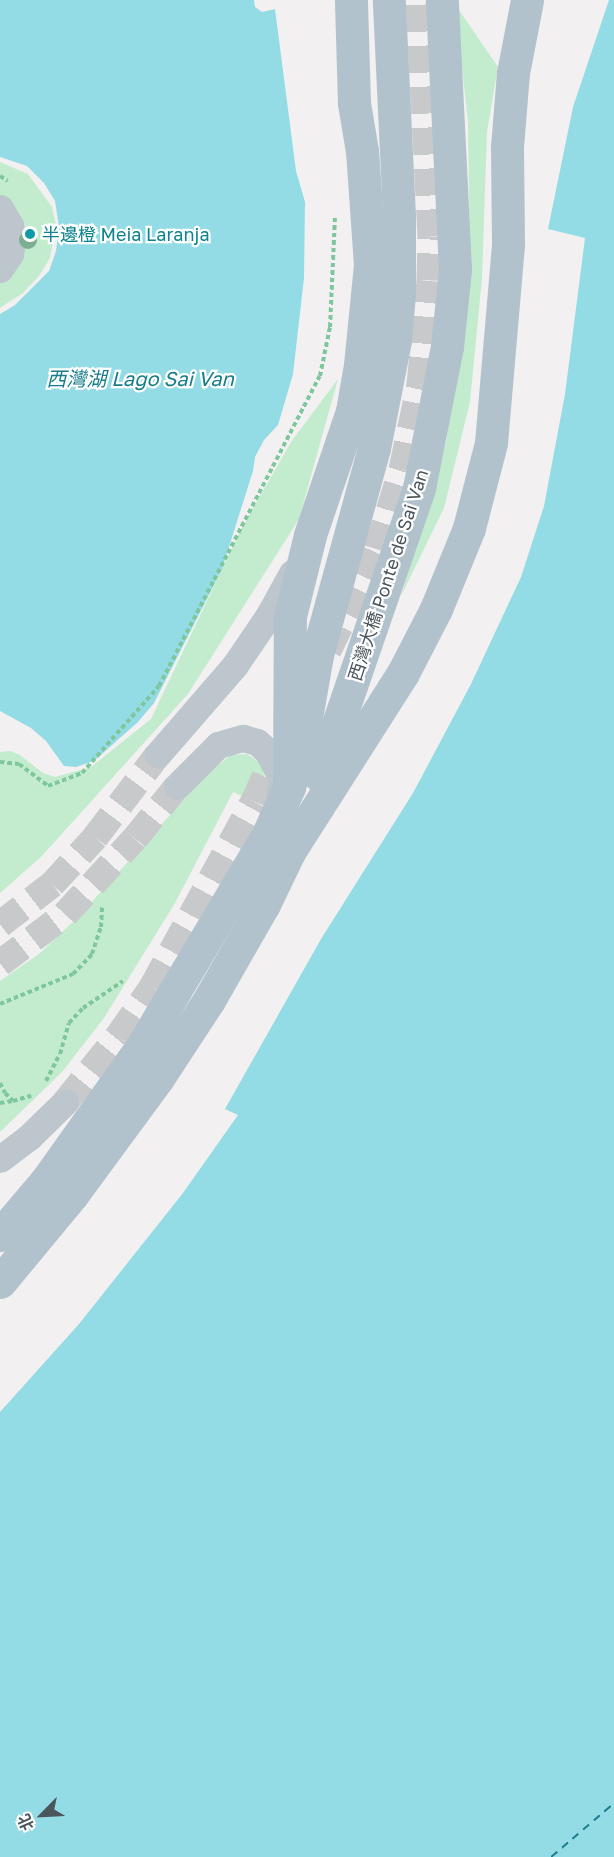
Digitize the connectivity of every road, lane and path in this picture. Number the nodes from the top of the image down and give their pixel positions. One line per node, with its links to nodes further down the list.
1 (351, 0): 9 (main road)
2 (389, 0): 13 (main road, bridge)
3 (435, 0): 13 (street)
4 (442, 0): 13 (main road, 西灣大橋 Ponte de Sai Van)
5 (527, 0): 14 (main road)
6 (0, 208): 8 (street)
7 (335, 211): 11 (path)
8 (0, 269)
9 (310, 535): 10 (street); 13 (main road)
10 (158, 754)
11 (0, 762)
12 (177, 786): 13 (street)
13 (302, 789): 14 (main road, 西灣大橋 Ponte de Sai Van); 24 (main road)
14 (289, 852): 25 (main road)
15 (102, 907): 17 (path)
16 (123, 981): 19 (path)
17 (0, 1004)
18 (0, 1083): 20 (path)
19 (49, 1095): 20 (path); 22 (street); 23 (street)
20 (13, 1101): 21 (path)
21 (0, 1103)
22 (0, 1141)
23 (0, 1159)
24 (0, 1235)
25 (0, 1282)

